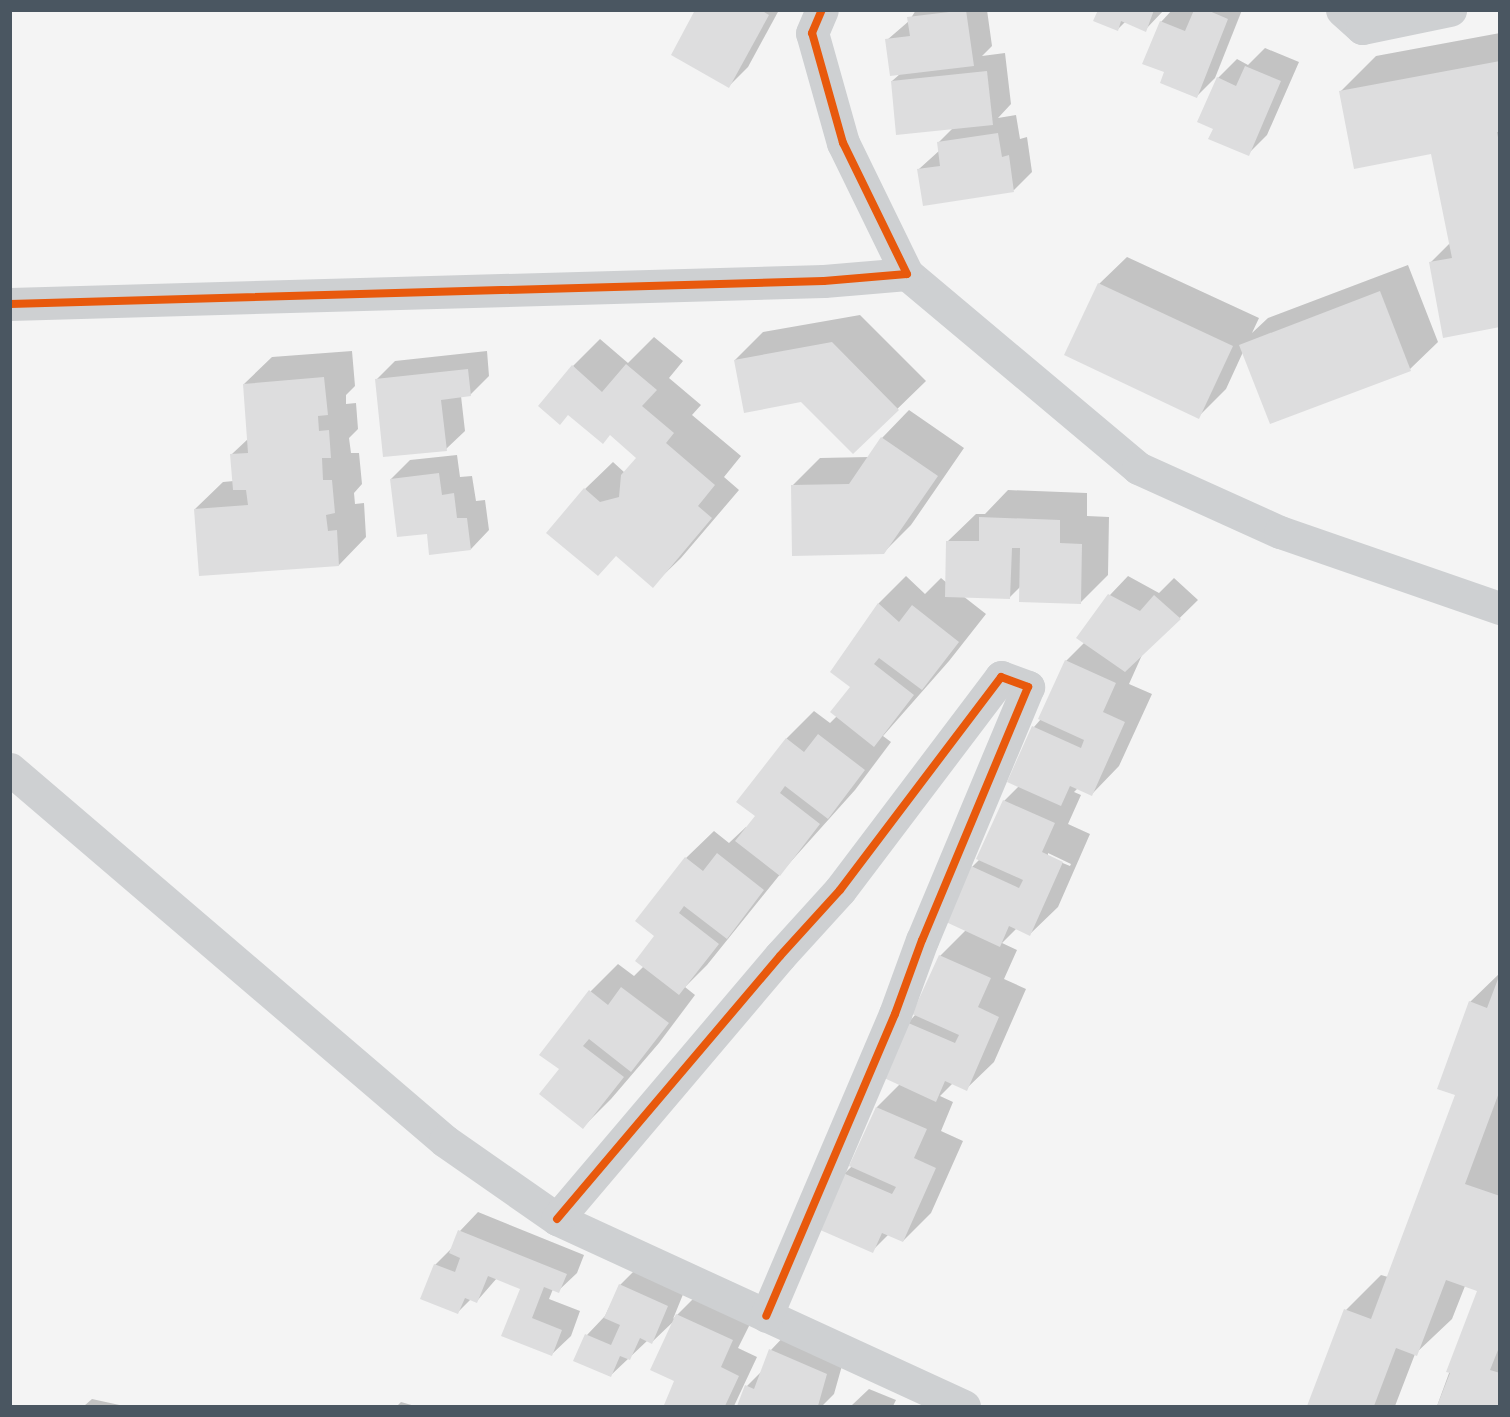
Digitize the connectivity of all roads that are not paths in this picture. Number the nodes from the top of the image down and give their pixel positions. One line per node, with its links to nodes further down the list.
1 (822, 10): 4 (street)
2 (1342, 10): 3 (street)
3 (1450, 10)
4 (907, 274): 5 (street); 6 (street)
5 (10, 304)
6 (1500, 608)
7 (10, 769): 8 (street)
8 (557, 1219): 9 (street); 9 (street)
9 (766, 1316): 10 (street)
10 (964, 1407)

